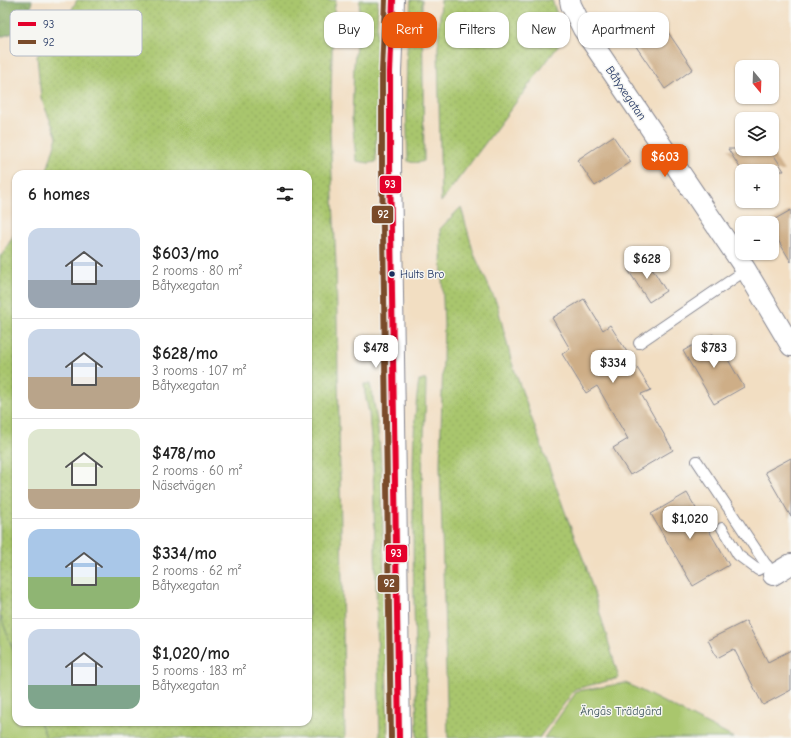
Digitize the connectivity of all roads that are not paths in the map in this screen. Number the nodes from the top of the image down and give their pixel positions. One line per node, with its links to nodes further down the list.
1 (393, 0): 10 (street)
2 (570, 0): 3 (street, Båtyxegatan)
3 (746, 270): 4 (lane); 5 (street, Båtyxegatan)
4 (639, 343)
5 (791, 346)
6 (697, 461): 9 (lane)
7 (722, 528): 9 (lane)
8 (791, 564): 9 (street)
9 (770, 570)
10 (399, 738)

